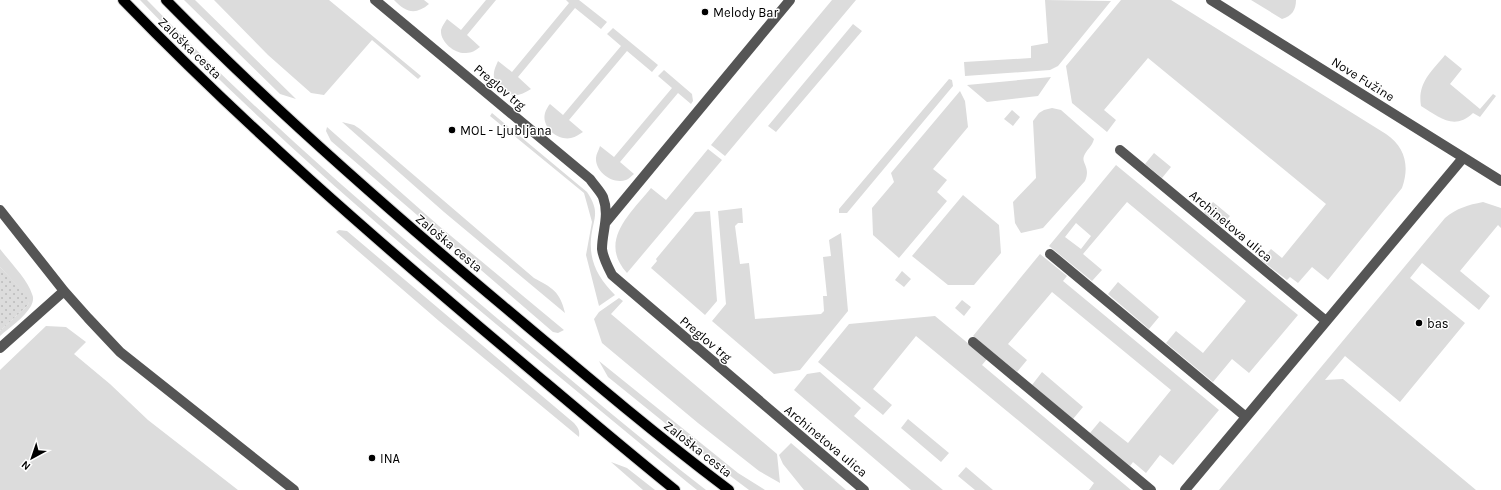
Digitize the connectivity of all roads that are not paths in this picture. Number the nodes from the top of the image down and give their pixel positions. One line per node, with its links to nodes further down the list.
1 (123, 0): 19 (main road, Zaloška cesta)
2 (166, 0): 20 (main road, Zaloška cesta)
3 (375, 0): 10 (street, Preglov trg)
4 (790, 0): 10 (street)
5 (1211, 0): 7 (street, Nove Fužine)
6 (1120, 150): 13 (street, Archinetova ulica)
7 (1463, 158): 8 (street, Nove Fužine); 13 (street)
8 (1501, 181)
9 (0, 210): 12 (street)
10 (606, 222): 16 (street, Preglov trg)
11 (1050, 254): 17 (street)
12 (64, 291): 15 (street); 18 (street)
13 (1326, 322): 17 (street)
14 (973, 342): 22 (street)
15 (0, 348)
16 (771, 411): 21 (street, Archinetova ulica)
17 (1246, 417): 23 (street)
18 (294, 490)
19 (675, 490)
20 (729, 490)
21 (864, 490)
22 (1151, 490)
23 (1185, 490)

